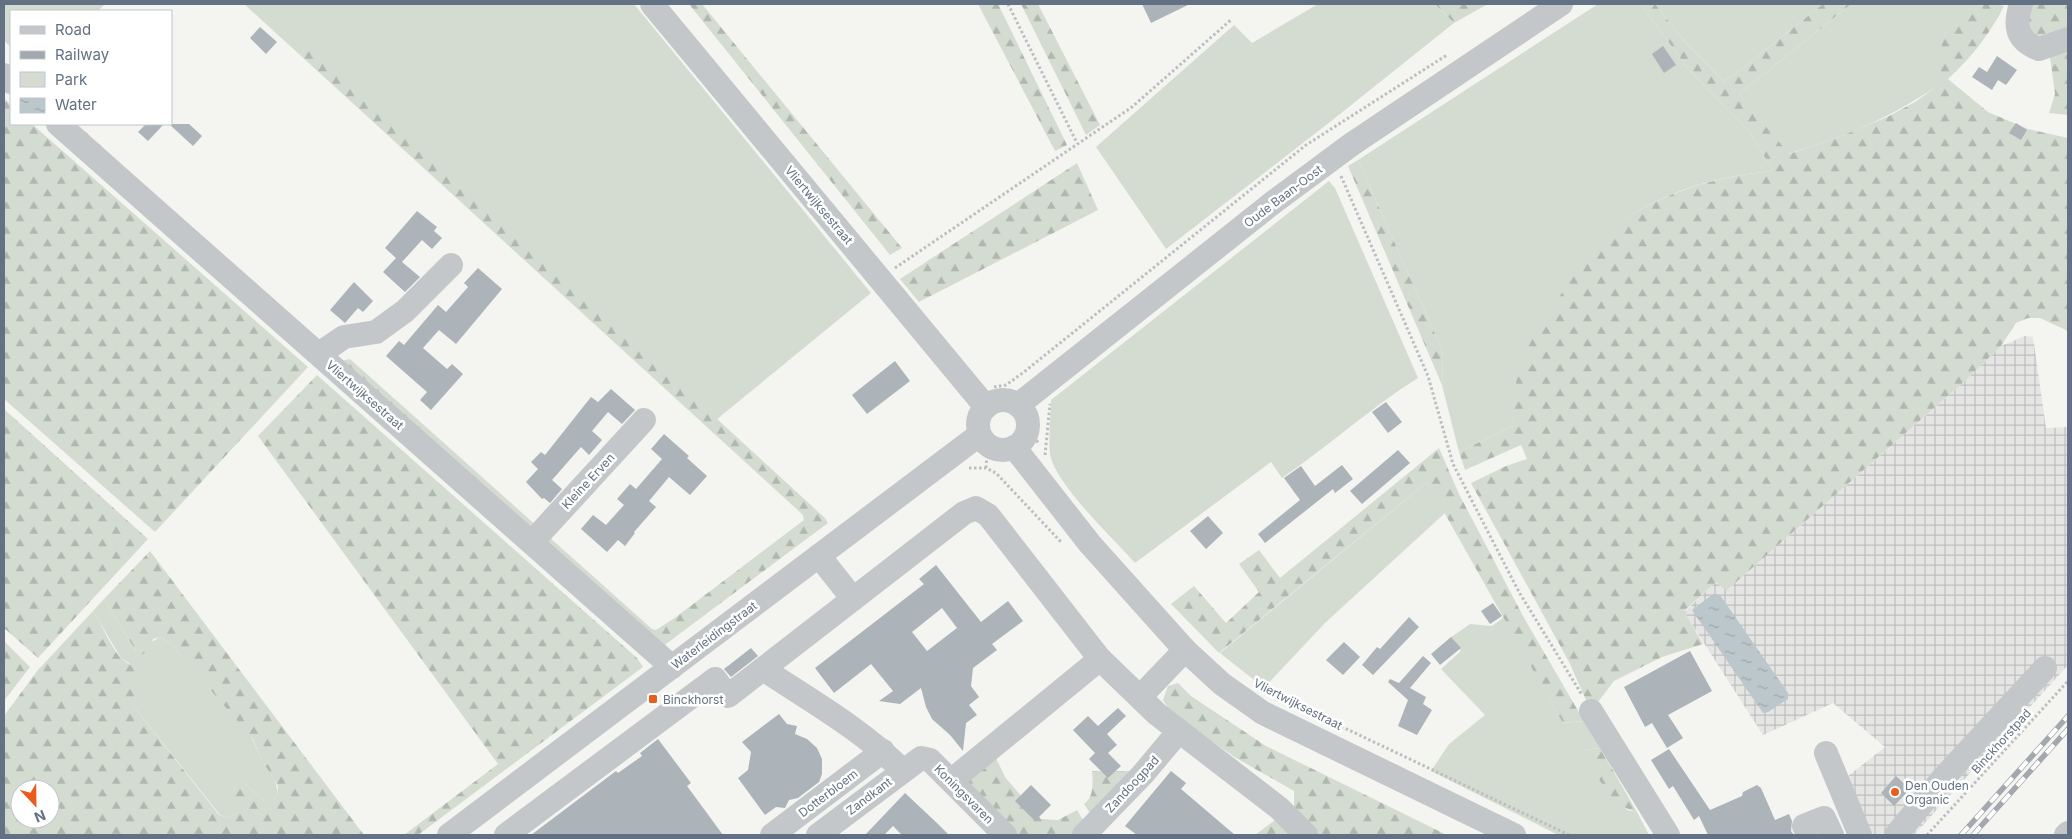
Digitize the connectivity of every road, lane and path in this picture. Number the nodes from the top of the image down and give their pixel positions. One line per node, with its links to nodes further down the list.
1 (652, 4): 11 (street, Vliertwijksestraat)
2 (1008, 4): 8 (path)
3 (1561, 4): 9 (street, Oude Baan-Oost)
4 (2021, 4): 6 (street)
5 (1232, 19): 8 (path)
6 (2068, 39)
7 (59, 125): 12 (street, Vliertwijksestraat)
8 (1078, 143): 11 (path)
9 (1333, 159): 13 (street, Oude Baan-Oost); 33 (path)
10 (451, 265): 12 (street)
11 (880, 280): 14 (street, Vliertwijksestraat)
12 (319, 354): 22 (street, Vliertwijksestraat)
13 (1018, 405): 14 (street); 16 (street)
14 (986, 407): 18 (street)
15 (644, 420): 22 (street, Kleine Erven)
16 (1028, 428): 17 (street); 19 (path)
17 (1014, 448): 18 (street); 25 (street, Vliertwijksestraat)
18 (984, 449): 20 (path); 21 (path); 23 (street, Waterleidingstraat)
19 (1049, 462)
20 (965, 468)
21 (1008, 484)
22 (532, 542): 27 (street, Vliertwijksestraat)
23 (819, 556): 24 (street); 27 (street, Waterleidingstraat)
24 (853, 599): 26 (street); 29 (street)
25 (1185, 650): 32 (street); 40 (street, Vliertwijksestraat)
26 (1100, 659): 32 (street); 38 (street)
27 (672, 667): 41 (street, Waterleidingstraat)
28 (2045, 668): 53 (street)
29 (763, 669): 35 (street, Koningsvaren); 42 (street)
30 (2068, 681): 54 (path, Binckhorstpad)
31 (1262, 687): 49 (path, Vliertwijksestraat)
32 (1140, 697): 34 (street)
33 (1591, 711): 50 (street)
34 (1179, 731): 46 (street, Zandoogpad); 47 (street)
35 (883, 751): 37 (street, Koningsvaren); 43 (street, Dotterbloem)
36 (1826, 753): 52 (street)
37 (912, 765): 38 (street, Koningsvaren); 44 (street, Zandkant)
38 (952, 780): 45 (street, Koningsvaren)
39 (1804, 826): 51 (street)
40 (1483, 829): 48 (street, Vliertwijksestraat)
41 (449, 835)
42 (506, 835)
43 (772, 835)
44 (818, 835)
45 (1005, 835)
46 (1084, 835)
47 (1306, 835)
48 (1514, 835)
49 (1569, 835)
50 (1668, 835)
51 (1832, 835)
52 (1860, 835)
53 (1896, 835)
54 (1927, 835)

